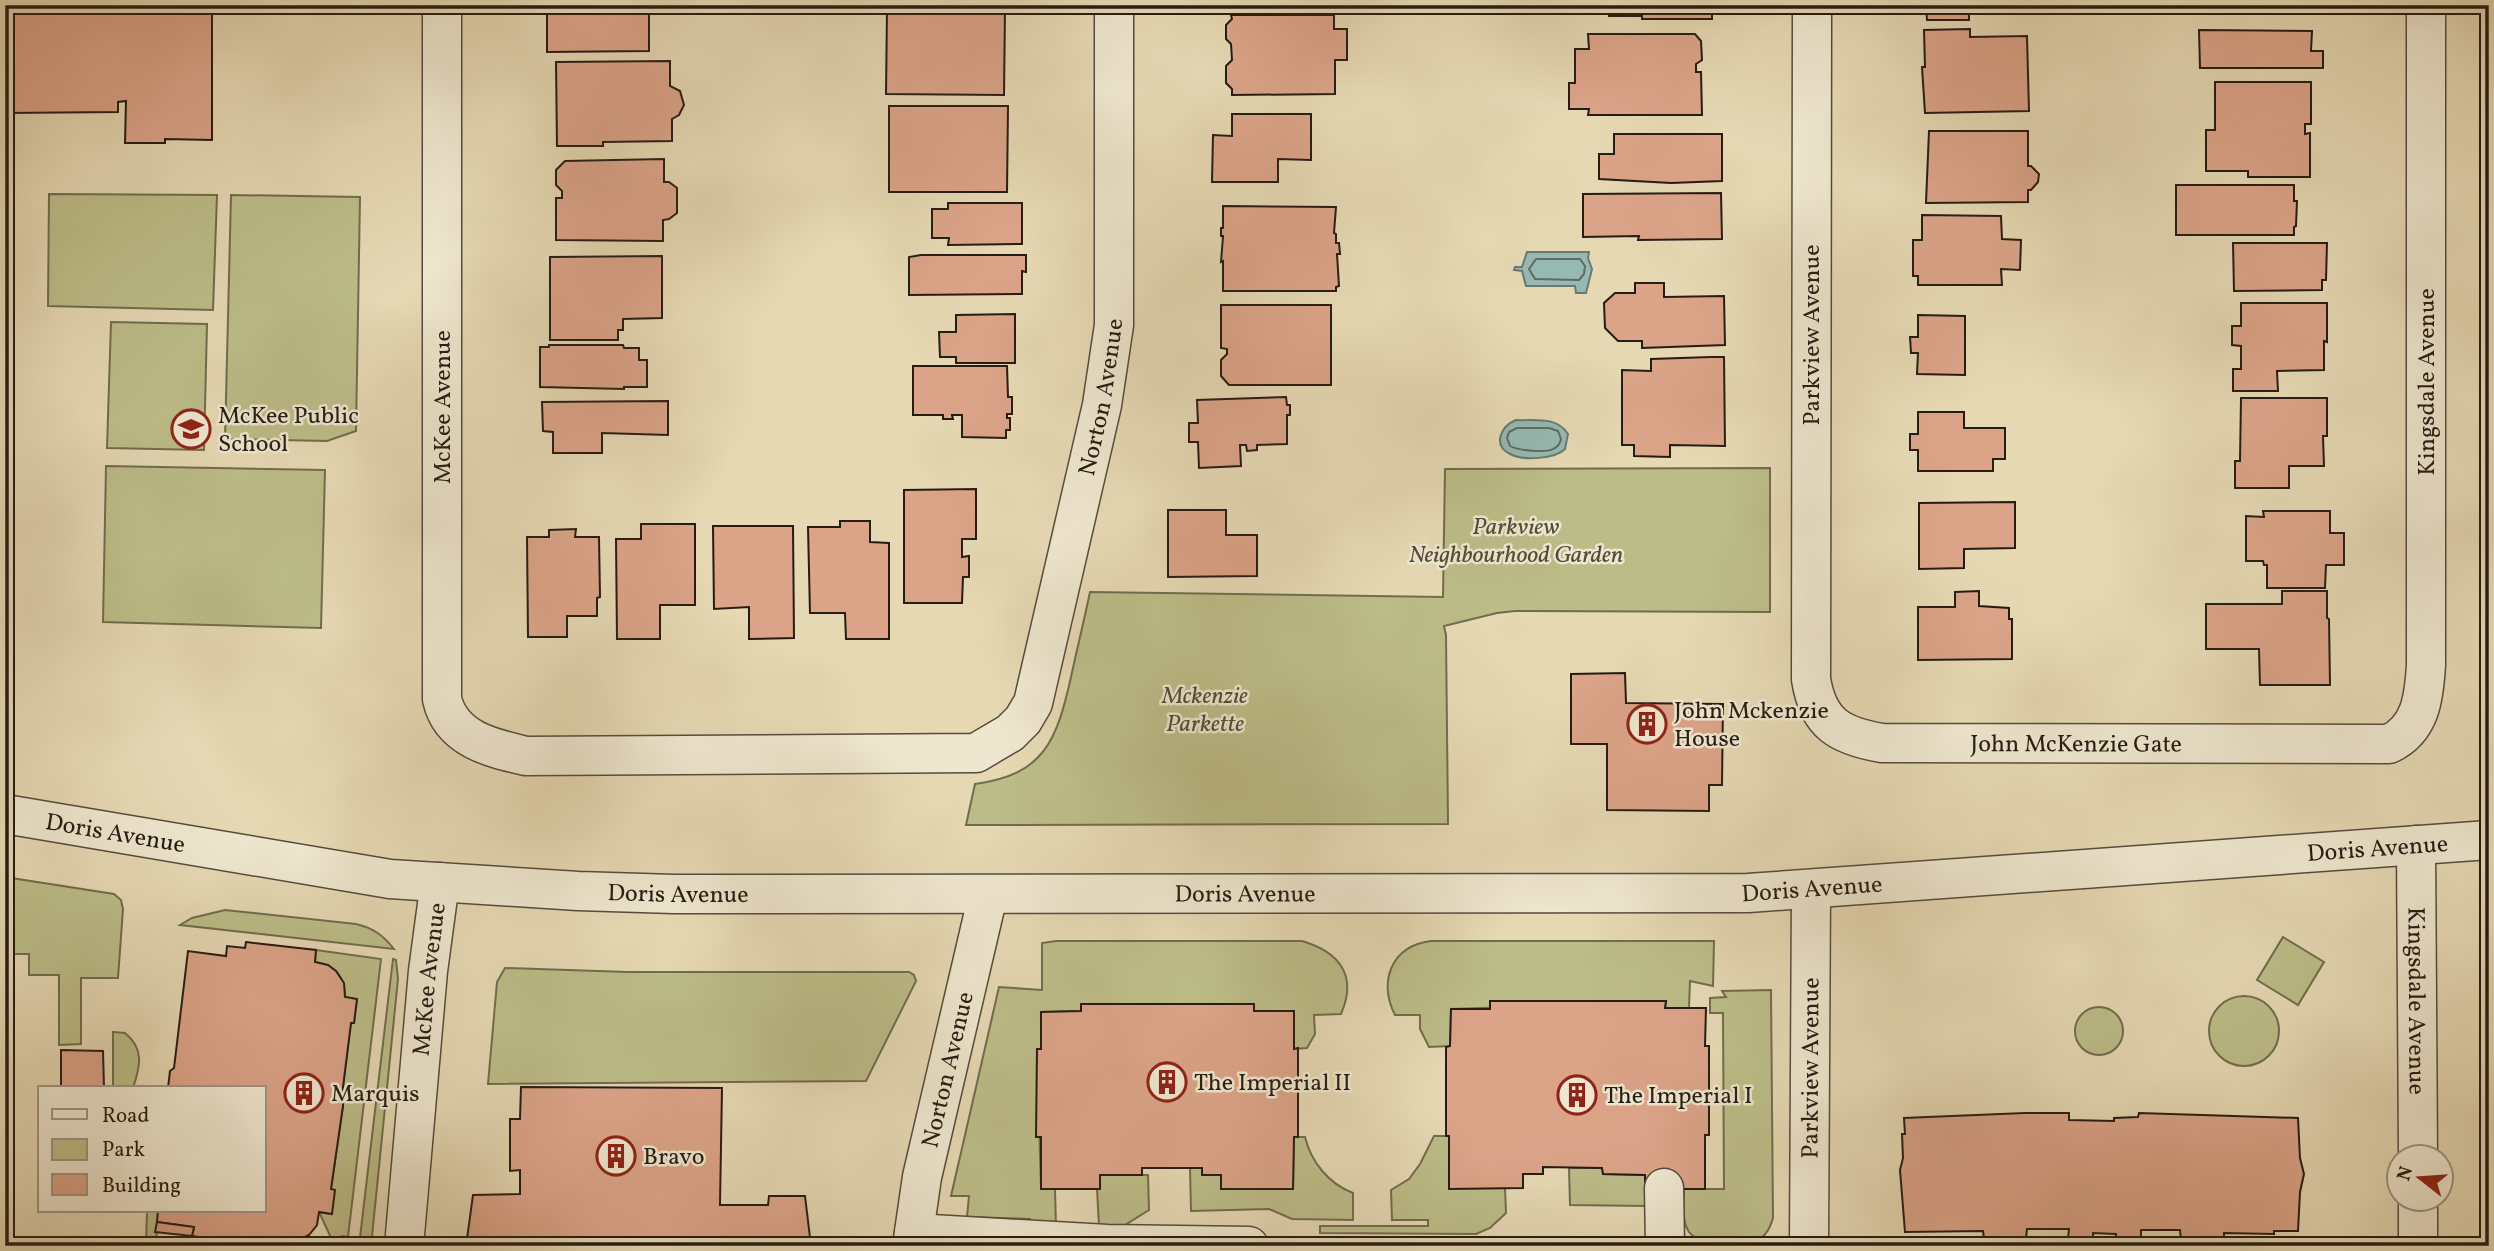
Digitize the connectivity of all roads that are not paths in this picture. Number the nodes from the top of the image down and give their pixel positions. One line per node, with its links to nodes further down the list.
1 (442, 5): 7 (street, McKee Avenue)
2 (1114, 5): 7 (street, Norton Avenue)
3 (1812, 5): 5 (street, Parkview Avenue)
4 (2426, 5): 6 (street, Kingsdale Avenue)
5 (1811, 666): 6 (street, John McKenzie Gate)
6 (2389, 744)
7 (975, 753)
8 (5, 814): 11 (street, Doris Avenue)
9 (2489, 840): 10 (street, Doris Avenue)
10 (2416, 845): 12 (street, Doris Avenue); 14 (street, Kingsdale Avenue)
11 (440, 882): 13 (street, Doris Avenue); 18 (street, McKee Avenue)
12 (1811, 890): 13 (street, Doris Avenue); 21 (street, Parkview Avenue)
13 (988, 895): 17 (street, Norton Avenue)
14 (2418, 1142)
15 (1664, 1188): 20 (street)
16 (2418, 1212): 22 (street)
17 (913, 1240): 19 (street)
18 (404, 1246)
19 (1249, 1246)
20 (1664, 1246)
21 (1809, 1246)
22 (2418, 1246)

